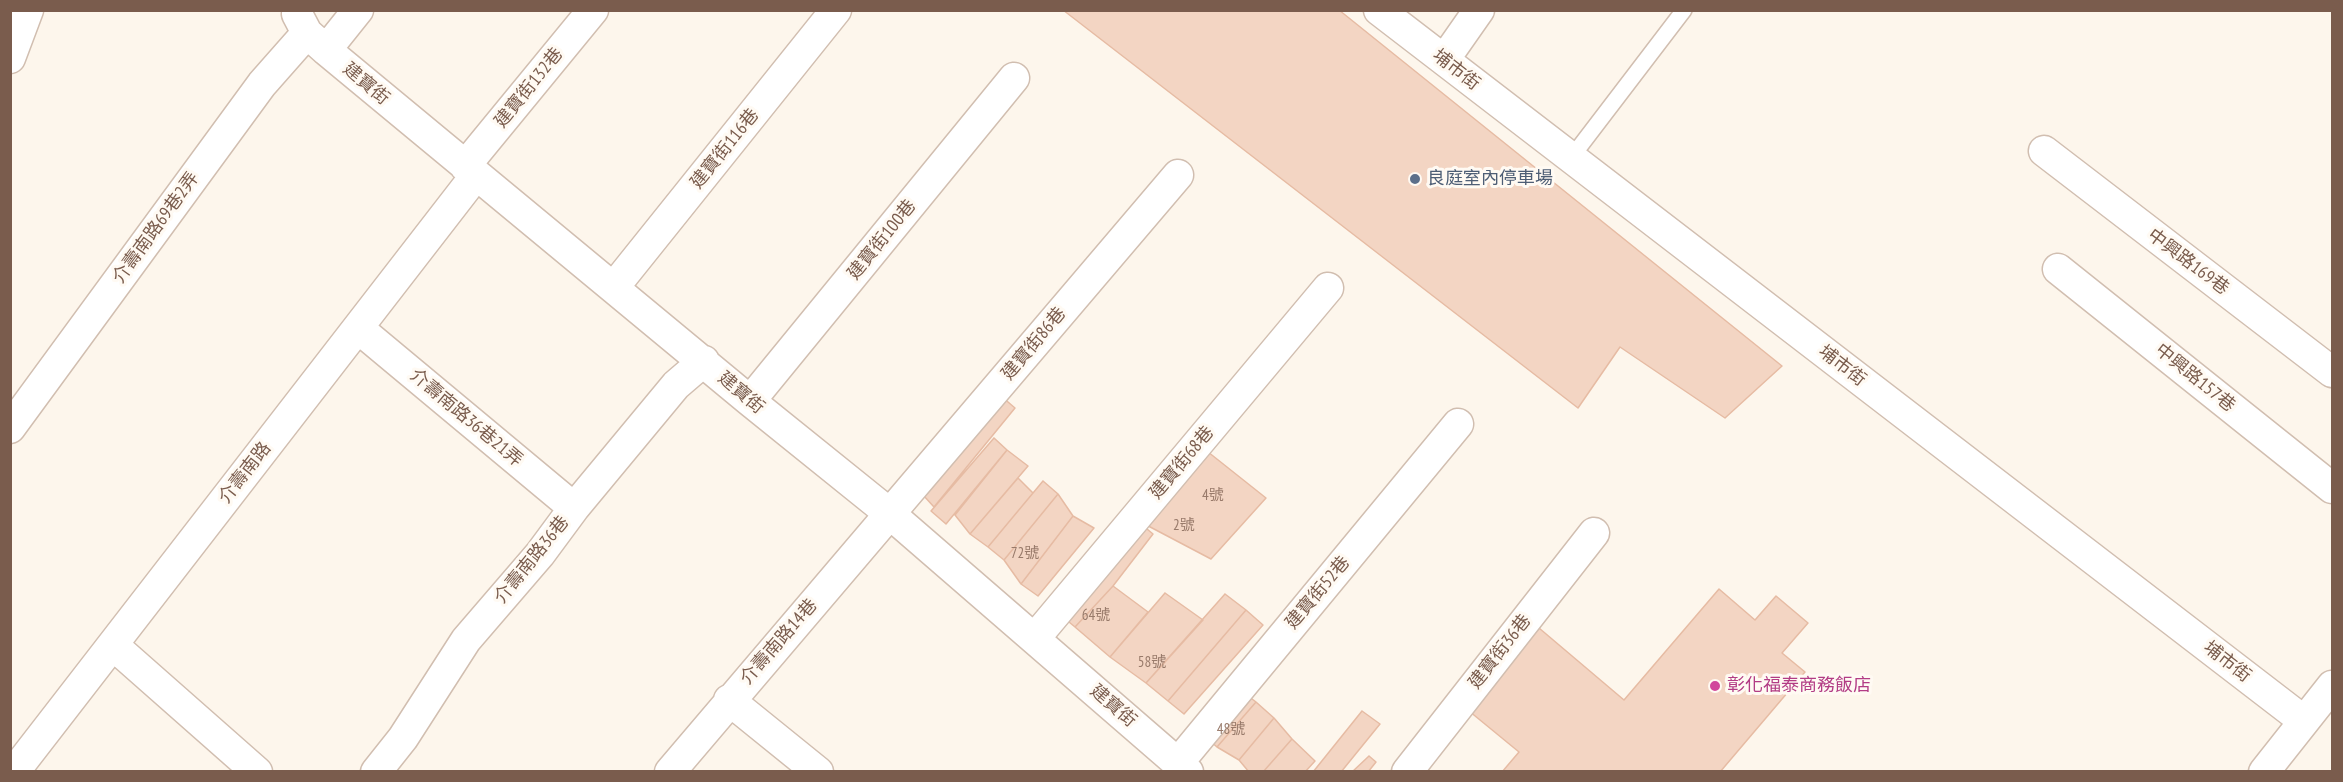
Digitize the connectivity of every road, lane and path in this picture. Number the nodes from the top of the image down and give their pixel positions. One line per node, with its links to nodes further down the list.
1 (28, 10): 9 (street)
2 (358, 10): 8 (street, 介壽南路69巷2弄)
3 (593, 10): 14 (street, 建寶街132巷)
4 (836, 10): 17 (street, 建寶街116巷)
5 (1379, 10): 10 (street, 埔市街)
6 (1479, 10): 10 (street)
7 (1684, 10): 13 (lane)
8 (304, 23): 14 (street, 建寶街); 24 (street, 介壽南路69巷2弄)
9 (10, 58)
10 (1444, 60): 13 (street, 埔市街)
11 (1014, 78): 22 (street, 建寶街100巷)
12 (2044, 151): 21 (street, 中興路169巷)
13 (1571, 158): 33 (street, 埔市街)
14 (470, 170): 17 (street, 建寶街); 19 (street, 介壽南路)
15 (1178, 175): 27 (street, 建寶街86巷)
16 (2058, 269): 25 (street, 中興路157巷)
17 (614, 287): 20 (street, 建寶街)
18 (1328, 288): 29 (street, 建寶街68巷)
19 (358, 328): 26 (street, 介壽南路36巷21弄); 30 (street, 介壽南路)
20 (704, 361): 22 (street, 建寶街); 26 (street, 介壽南路36巷)
21 (2332, 372)
22 (750, 401): 27 (street, 建寶街)
23 (1458, 424): 34 (street, 建寶街52巷)
24 (10, 428)
25 (2332, 488)
26 (574, 508): 37 (street, 介壽南路36巷)
27 (890, 513): 29 (street, 建寶街); 32 (street, 介壽南路14巷)
28 (1594, 533): 40 (street, 建寶街36巷)
29 (1035, 638): 34 (street, 建寶街)
30 (112, 645): 35 (street, 介壽南路); 36 (street)
31 (2332, 686): 33 (street)
32 (729, 700): 38 (street, 介壽南路14巷); 39 (street)
33 (2304, 721): 41 (street)
34 (1183, 767)
35 (14, 771)
36 (257, 771)
37 (376, 771)
38 (670, 771)
39 (818, 771)
40 (1407, 771)
41 (2264, 771)

